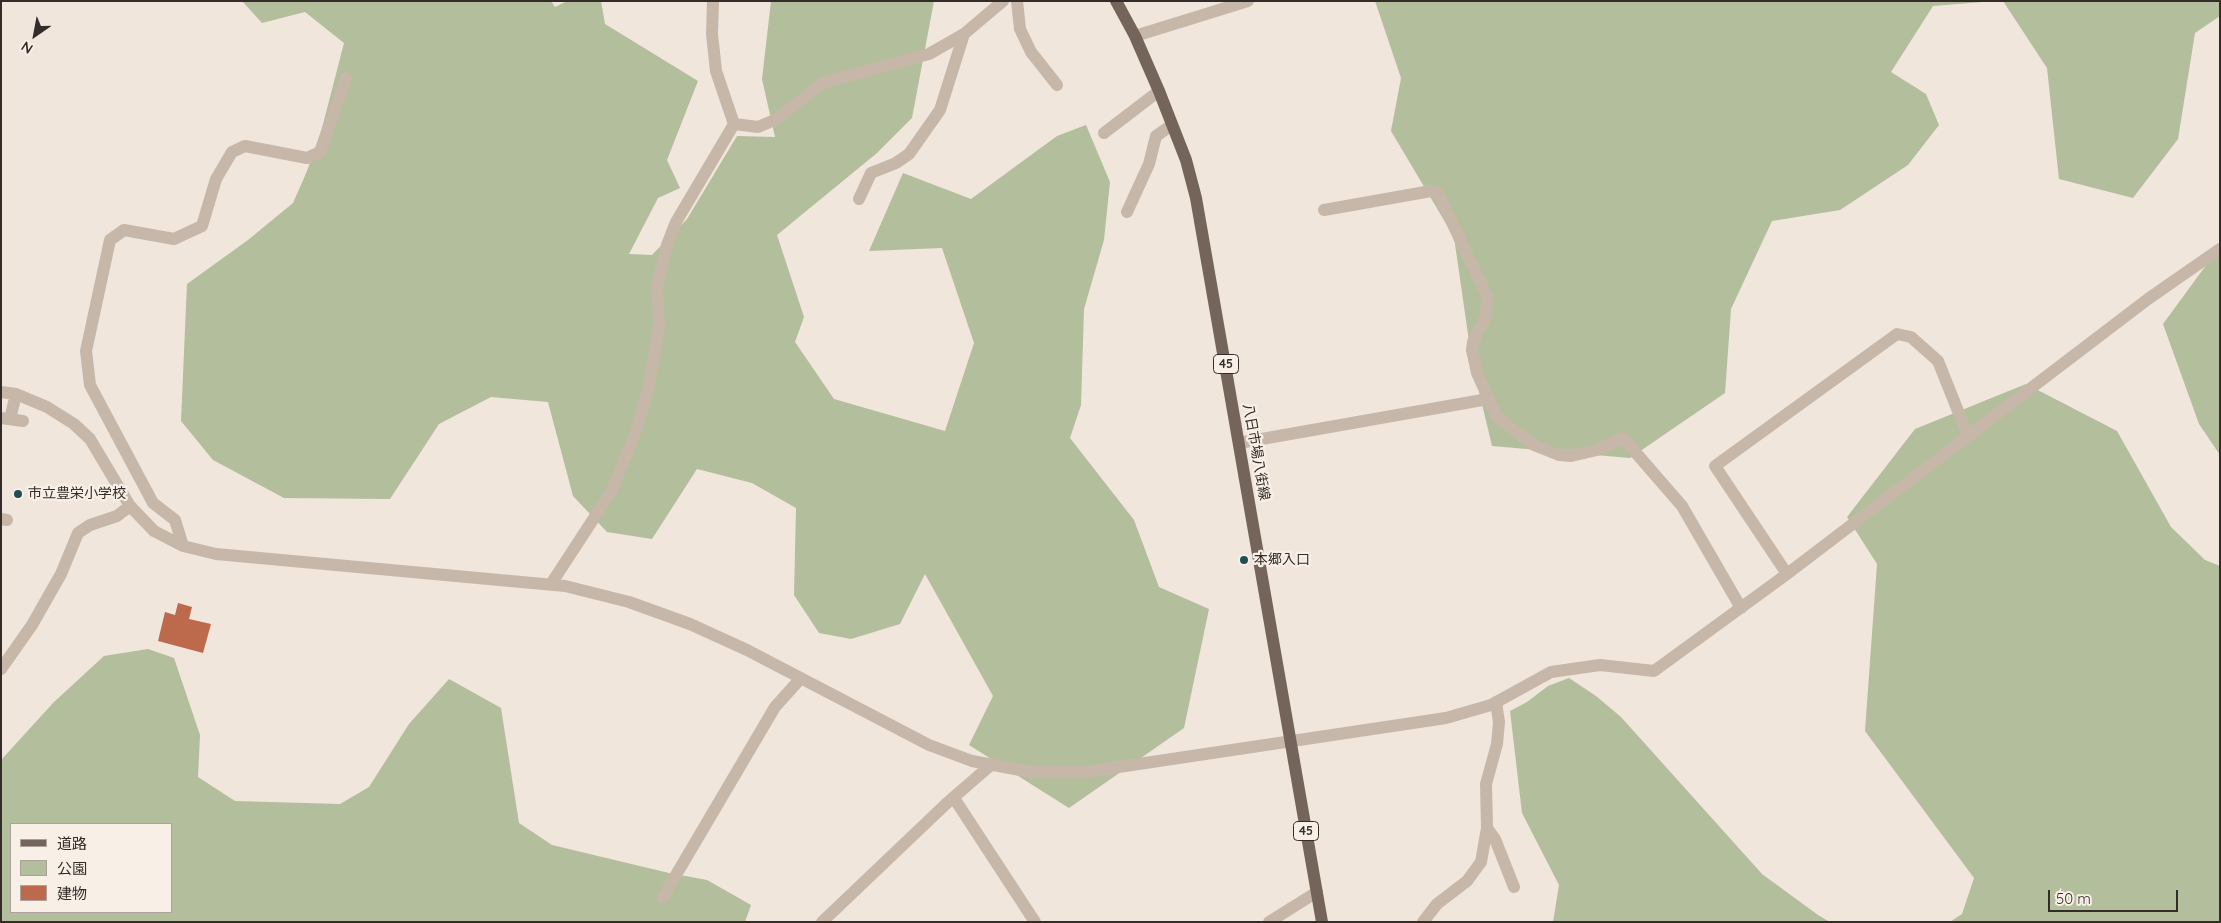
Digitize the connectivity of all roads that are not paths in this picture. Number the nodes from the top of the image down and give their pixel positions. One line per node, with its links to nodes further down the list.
1 (713, 1): 11 (street)
2 (1003, 1): 6 (street)
3 (1017, 1): 9 (street)
4 (1116, 1): 7 (main road, 八日市場八街線 / 45)
5 (1248, 1): 7 (street)
6 (964, 34): 11 (street); 14 (street)
7 (1135, 36): 10 (main road, 八日市場八街線 / 45)
8 (346, 78): 26 (street)
9 (1057, 85)
10 (1159, 91): 12 (main road, 八日市場八街線 / 45); 13 (street)
11 (734, 124): 28 (street)
12 (1172, 125): 16 (street); 24 (main road, 八日市場八街線 / 45)
13 (1104, 133)
14 (859, 199)
15 (1324, 210): 20 (street)
16 (1127, 212)
17 (2220, 248): 23 (street)
18 (1, 392): 19 (street)
19 (16, 394): 21 (street); 25 (street)
20 (1488, 399): 24 (street); 29 (street)
21 (6, 418): 22 (street)
22 (23, 421)
23 (1968, 436): 27 (street); 27 (street)
24 (1239, 442): 33 (main road, 八日市場八街線 / 45)
25 (130, 506): 26 (street); 30 (street)
26 (183, 546): 28 (street)
27 (1787, 574): 29 (street)
28 (551, 584): 31 (street)
29 (1741, 608): 32 (street)
30 (1, 669)
31 (800, 678): 34 (street); 39 (street)
32 (1496, 702): 33 (street); 36 (street)
33 (1290, 741): 34 (street); 38 (main road, 八日市場八街線 / 45)
34 (992, 764): 35 (street)
35 (954, 798): 40 (street); 41 (street)
36 (1487, 828): 37 (street); 44 (street)
37 (1514, 887)
38 (1317, 892): 42 (street); 43 (main road, 八日市場八街線 / 45)
39 (663, 897)
40 (822, 922)
41 (1035, 922)
42 (1269, 922)
43 (1322, 922)
44 (1423, 922)

